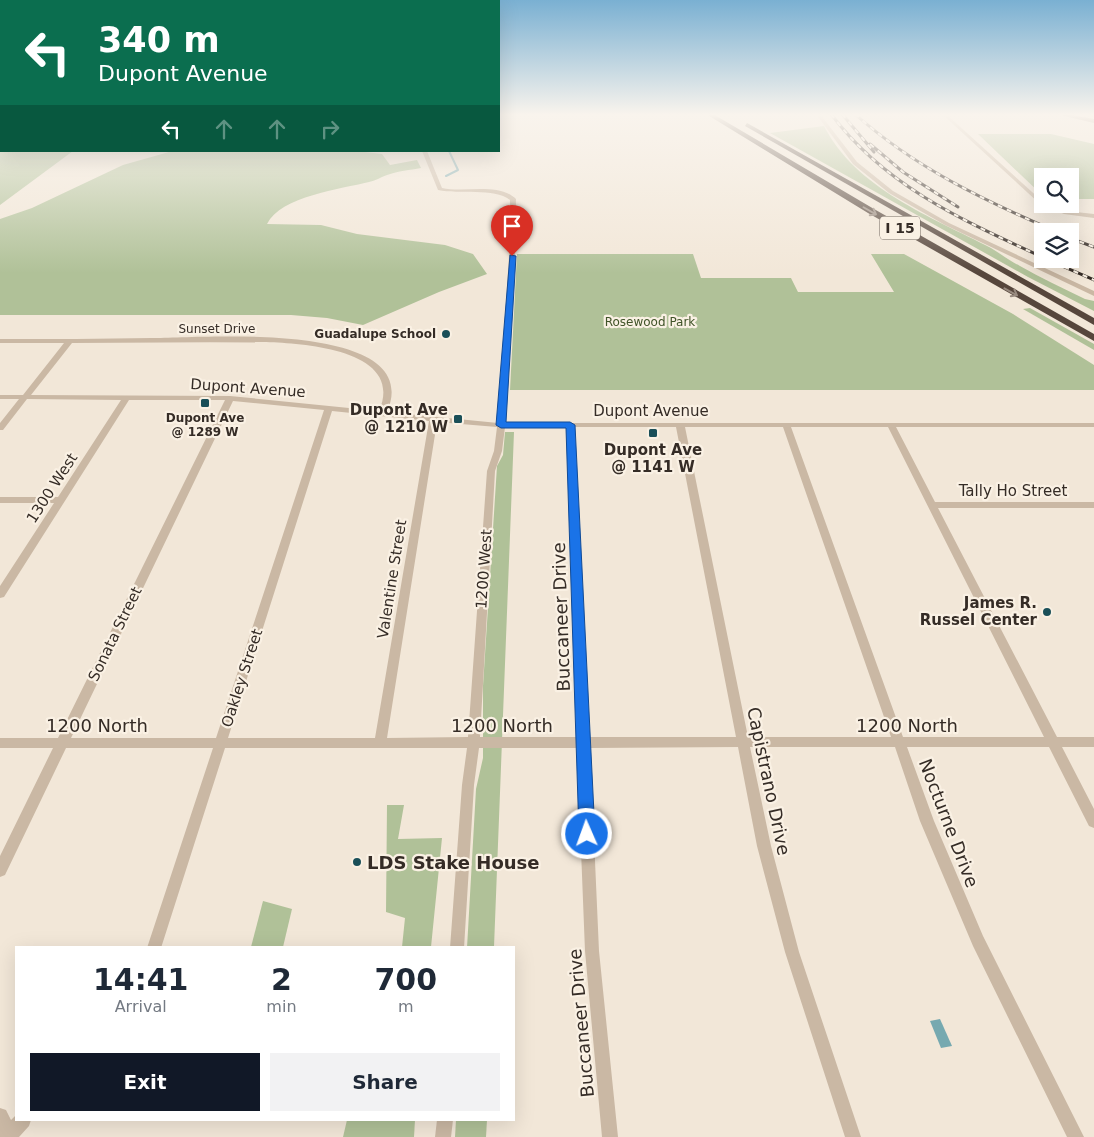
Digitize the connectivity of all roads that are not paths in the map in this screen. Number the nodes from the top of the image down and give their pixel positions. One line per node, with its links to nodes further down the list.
1 (431, 167): 23 (street, 1200 West)
2 (797, 167): 13 (highway, I 15, one-way to 13)
3 (822, 167): 9 (highway, I 15)
4 (860, 167): 10 (street)
5 (1003, 167): 6 (street)
6 (1034, 195)
7 (1074, 213): 8 (street)
8 (1094, 216)
9 (1037, 289): 11 (highway); 12 (highway, I 15)
10 (1094, 294)
11 (1094, 314)
12 (1094, 322)
13 (1094, 338)
14 (0, 341): 15 (street, Sunset Drive)
15 (70, 341): 16 (street); 21 (street, Sunset Drive)
16 (24, 397): 17 (street, Dupont Avenue); 18 (street, Dupont Avenue); 29 (street)
17 (126, 397): 19 (street, Dupont Avenue); 31 (street, 1300 West)
18 (0, 398)
19 (230, 398): 20 (street, Dupont Avenue); 42 (street, Sonata Street)
20 (329, 408): 21 (street, Dupont Avenue); 43 (street, Oakley Street)
21 (382, 414): 22 (street, Dupont Avenue)
22 (433, 420): 23 (street, Dupont Avenue); 44 (street, Valentine Street)
23 (501, 425): 24 (street, Dupont Avenue); 35 (street, 1200 West)
24 (570, 425): 25 (street, Dupont Avenue); 36 (street, Buccaneer Drive)
25 (680, 425): 26 (street, Dupont Avenue); 37 (street, Capistrano Drive)
26 (786, 425): 27 (street, Dupont Avenue); 38 (street, Nocturne Drive)
27 (890, 425): 28 (street, Dupont Avenue); 32 (street)
28 (1094, 425)
29 (0, 428)
30 (0, 500): 31 (street)
31 (61, 500): 34 (street, 1300 West)
32 (932, 505): 33 (street, Tally Ho Street); 39 (street)
33 (1094, 505)
34 (0, 594)
35 (474, 742): 36 (street, 1200 North); 44 (street, 1200 North); 48 (street, 1200 West)
36 (583, 742): 37 (street, 1200 North); 54 (street, Buccaneer Drive)
37 (743, 742): 38 (street, 1200 North); 55 (street, Capistrano Drive)
38 (900, 742): 39 (street, 1200 North); 56 (street, Nocturne Drive)
39 (1053, 742): 40 (street, 1200 North); 45 (street)
40 (1094, 742)
41 (0, 743): 42 (street, 1200 North)
42 (62, 743): 43 (street, 1200 North); 46 (street, Sonata Street)
43 (220, 743): 44 (street, 1200 North); 47 (street, Oakley Street)
44 (380, 743)
45 (1094, 822)
46 (0, 870)
47 (155, 946)
48 (457, 946)
49 (0, 1116): 52 (street)
50 (22, 1121): 52 (street)
51 (445, 1121): 53 (street)
52 (8, 1135)
53 (443, 1137)
54 (610, 1137)
55 (853, 1137)
56 (1076, 1137)

